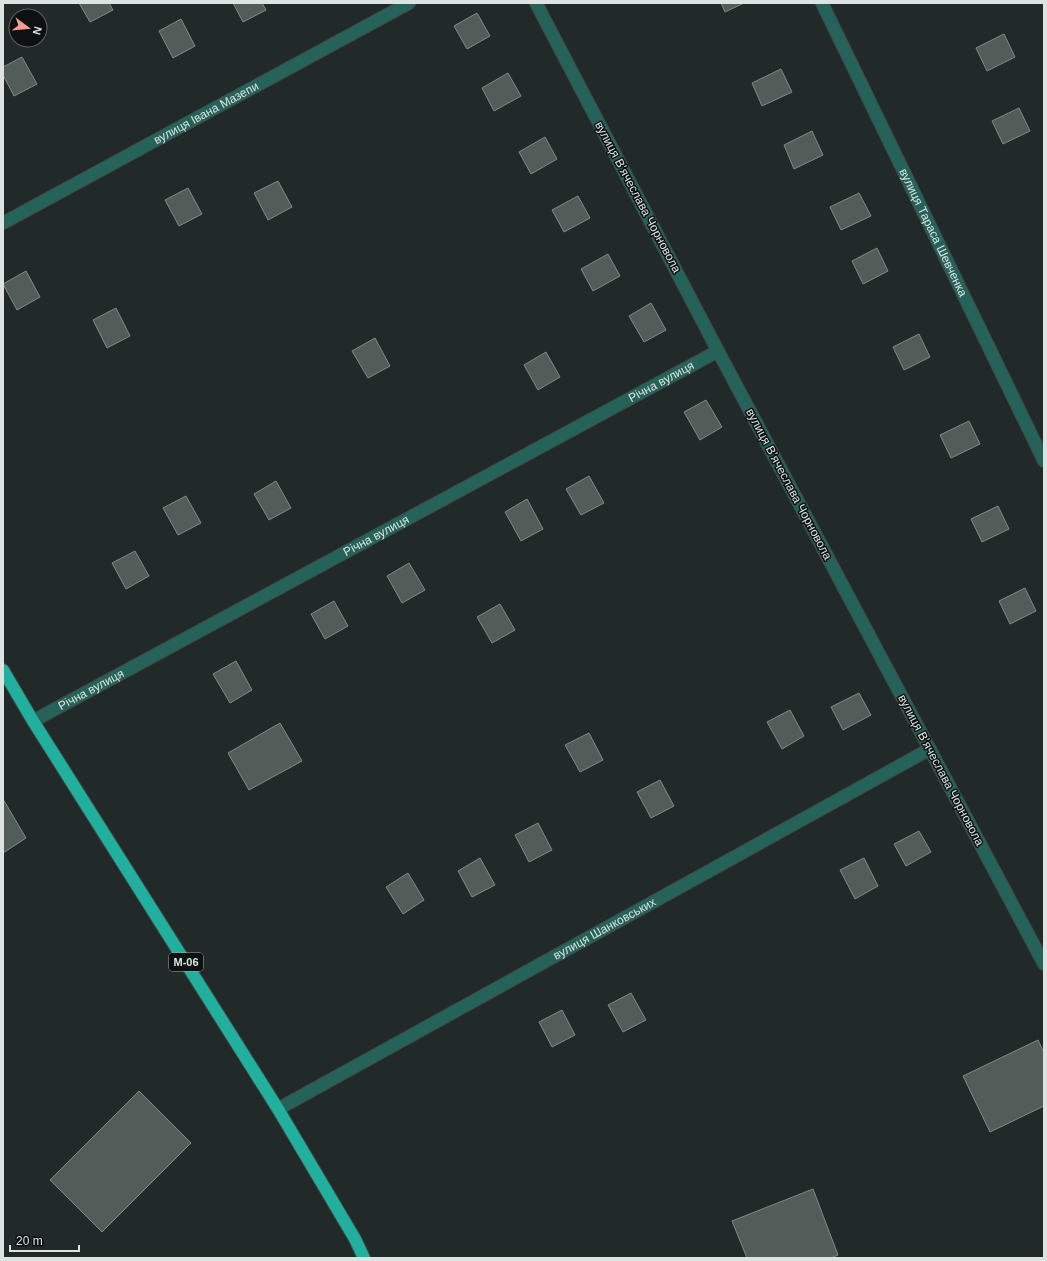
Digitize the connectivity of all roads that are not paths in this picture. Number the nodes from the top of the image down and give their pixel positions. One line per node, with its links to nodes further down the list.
1 (409, 3): 4 (street, вулиця Івана Мазепи)
2 (536, 3): 5 (street, вулиця Вʼячеслава Чорновола)
3 (822, 3): 6 (street, вулиця Тараса Шевченка)
4 (3, 223)
5 (718, 351): 8 (street, Річна вулиця); 9 (street, вулиця Вʼячеслава Чорновола)
6 (1044, 461)
7 (3, 670): 8 (highway, М-06)
8 (33, 721): 11 (highway, М-06)
9 (930, 749): 10 (street, вулиця Вʼячеслава Чорновола); 11 (street, вулиця Шанковських)
10 (1044, 964)
11 (278, 1109): 12 (highway, М-06)
12 (364, 1258)

